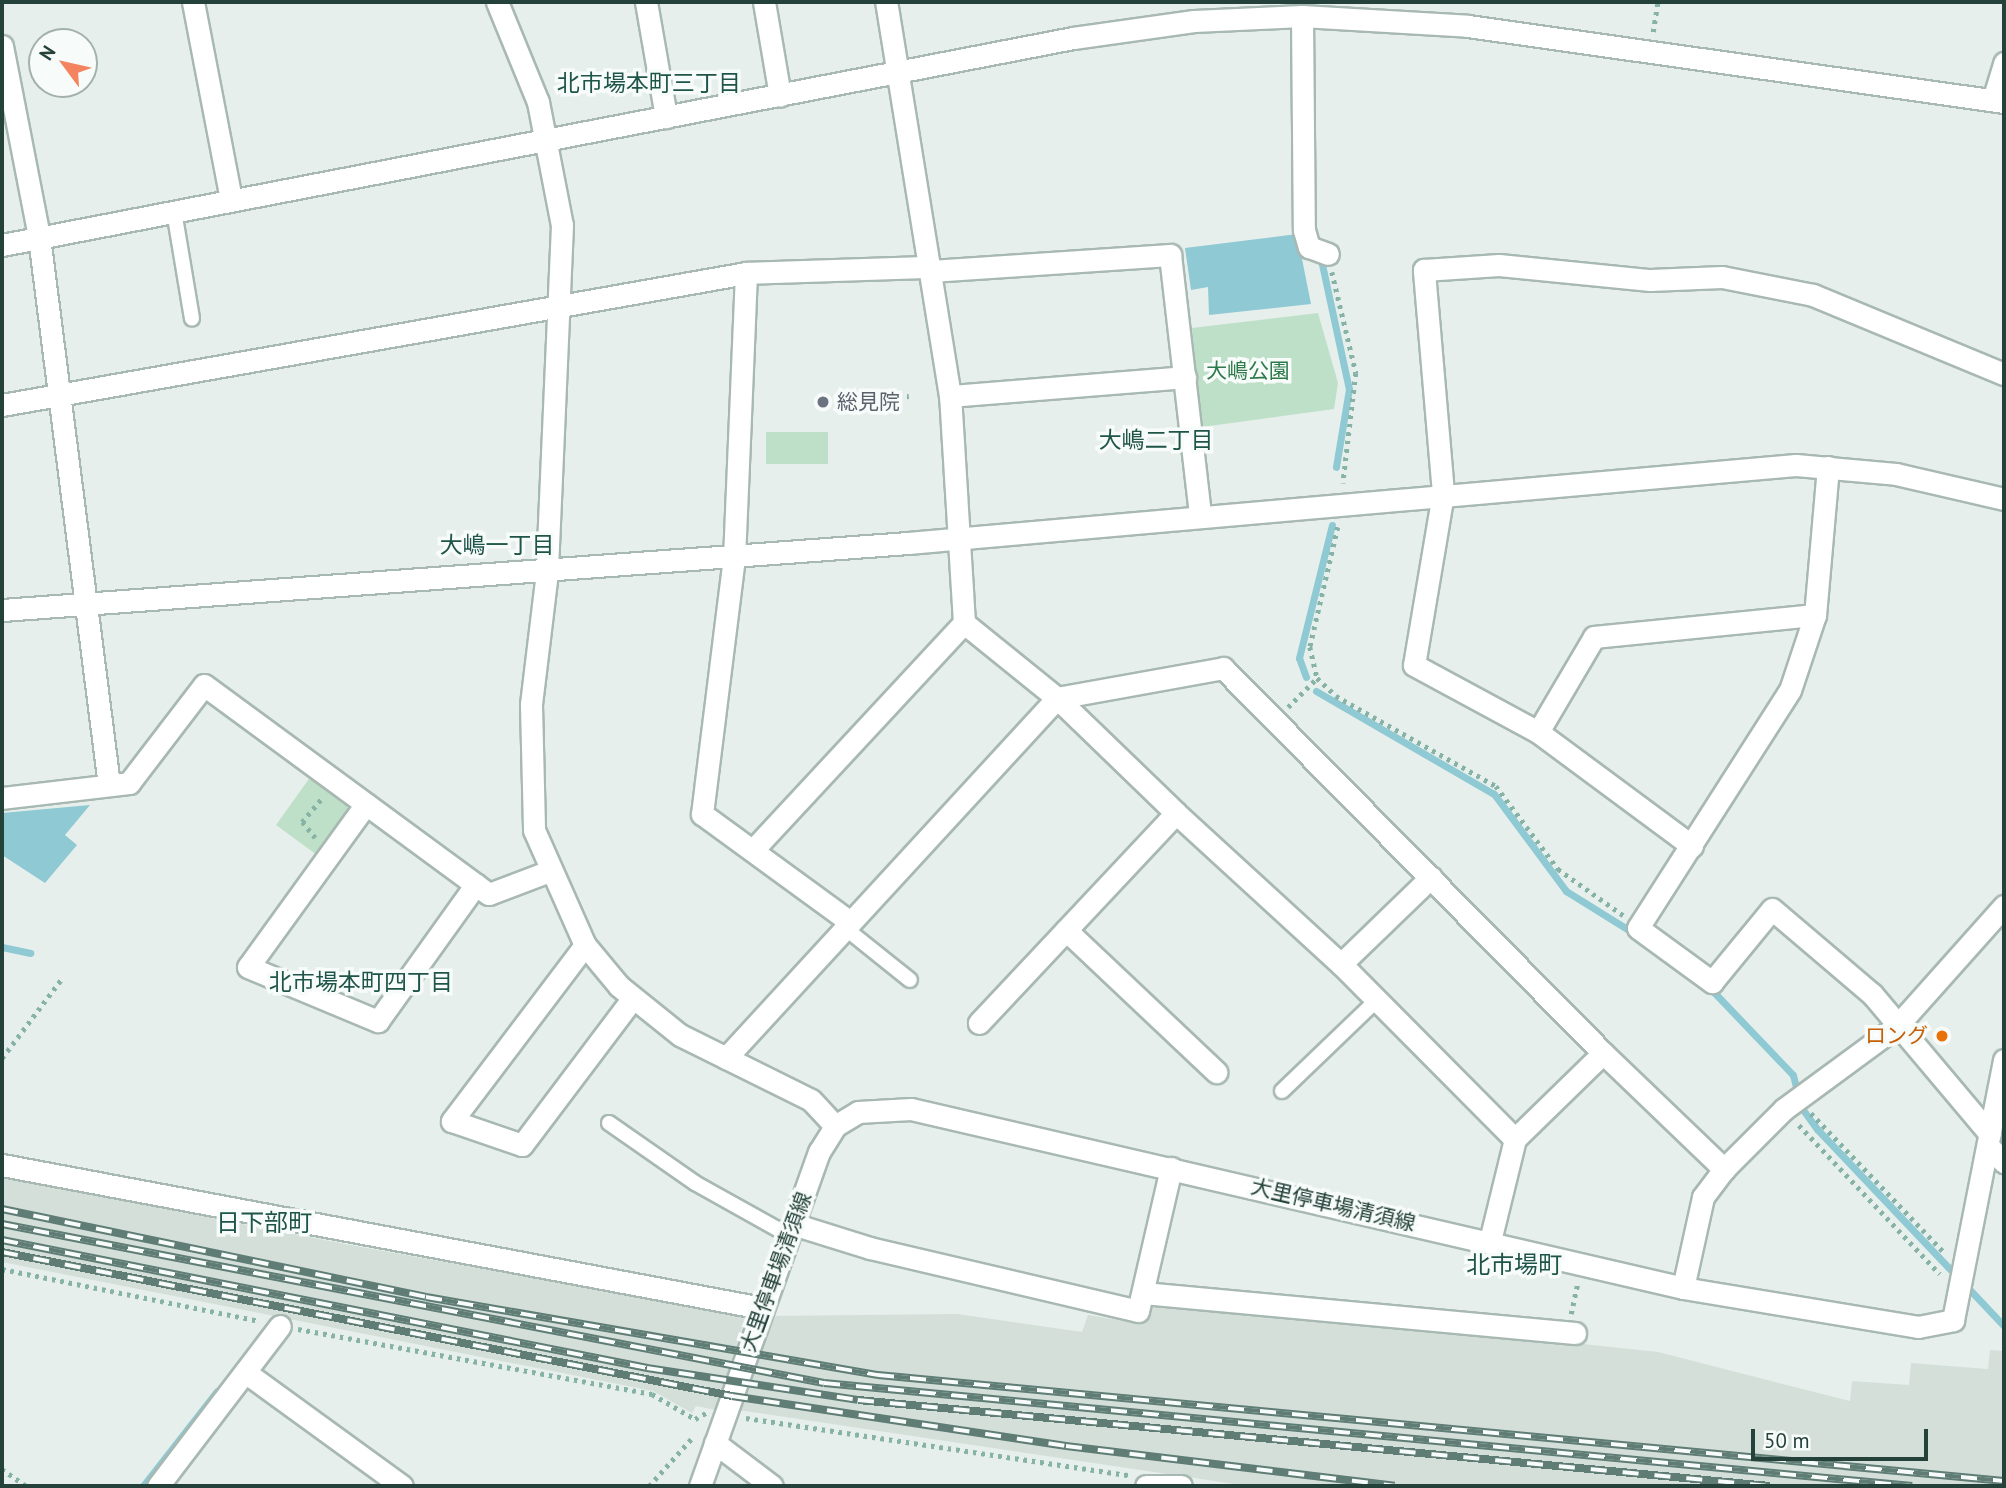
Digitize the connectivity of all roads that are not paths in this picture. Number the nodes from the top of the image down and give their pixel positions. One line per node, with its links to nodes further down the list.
1 (194, 2): 16 (street)
2 (497, 2): 15 (street)
3 (646, 2): 14 (street)
4 (764, 2): 12 (street)
5 (886, 2): 10 (street)
6 (1384, 10): 7 (street); 13 (street)
7 (1302, 16): 10 (street); 20 (street)
8 (2, 46): 11 (street)
9 (2004, 63): 13 (street)
10 (897, 75): 12 (street); 21 (street)
11 (6, 86): 18 (street)
12 (780, 96): 14 (street)
13 (1998, 101)
14 (666, 117): 15 (street)
15 (549, 139): 16 (street); 23 (street)
16 (231, 201): 17 (street)
17 (174, 211): 18 (street); 24 (lane)
18 (39, 237): 19 (street); 28 (street)
19 (2, 245)
20 (1322, 252)
21 (930, 269): 22 (street); 26 (street); 27 (street)
22 (746, 273): 23 (street); 35 (street)
23 (562, 305): 28 (street); 36 (street)
24 (192, 318)
25 (2004, 374): 31 (street)
26 (1185, 377): 27 (street); 33 (street)
27 (950, 396): 34 (street)
28 (60, 397): 29 (street); 37 (street)
29 (2, 405)
30 (1828, 467): 31 (street); 32 (street); 39 (street)
31 (1443, 493): 33 (street); 42 (street)
32 (2004, 499)
33 (1200, 516): 34 (street)
34 (960, 539): 35 (street); 40 (street)
35 (734, 558): 36 (street); 48 (street)
36 (547, 572): 37 (street); 49 (street)
37 (87, 604): 38 (street); 43 (street)
38 (2, 610)
39 (1815, 615): 42 (street); 47 (street)
40 (964, 623): 41 (street); 48 (street)
41 (1057, 698): 46 (street); 50 (street); 53 (street)
42 (1538, 732): 47 (street)
43 (109, 785): 44 (street); 45 (street)
44 (2, 798)
45 (366, 804): 51 (street); 51 (street)
46 (1176, 813): 54 (street); 56 (street)
47 (1692, 846): 61 (street)
48 (752, 850): 53 (street)
49 (547, 872): 51 (street); 55 (street)
50 (1431, 877): 56 (street); 62 (street)
51 (476, 884)
52 (2004, 906): 61 (street)
53 (848, 925): 57 (lane); 63 (street)
54 (1066, 930): 60 (street); 65 (street)
55 (585, 945): 58 (street); 58 (street)
56 (1341, 964): 59 (street)
57 (910, 980)
58 (632, 999): 63 (street)
59 (1377, 1000): 66 (lane); 69 (street)
60 (979, 1023)
61 (1897, 1026): 70 (street); 74 (street)
62 (1603, 1053): 69 (street); 74 (street)
63 (726, 1058): 68 (street)
64 (2004, 1060): 70 (street, 大里停車場清須線)
65 (1216, 1072)
66 (1282, 1091)
67 (609, 1123): 75 (lane)
68 (835, 1126): 73 (street, 大里停車場清須線); 75 (street, 大里停車場清須線)
69 (1515, 1139): 76 (street)
70 (1994, 1143): 71 (street); 77 (street, 大里停車場清須線)
71 (2004, 1162)
72 (2, 1165): 79 (street)
73 (1171, 1168): 76 (street, 大里停車場清須線); 78 (street)
74 (1724, 1168): 77 (street)
75 (791, 1229): 78 (street); 79 (street, 大里停車場清須線)
76 (1489, 1241): 77 (street, 大里停車場清須線)
77 (1684, 1288)
78 (1143, 1293): 81 (street)
79 (762, 1308): 83 (street, 大里停車場清須線)
80 (280, 1326): 82 (street)
81 (1571, 1332)
82 (245, 1372): 85 (street); 86 (street)
83 (715, 1443): 87 (street, 大里停車場清須線); 88 (street)
84 (1147, 1484): 89 (street)
85 (158, 1486)
86 (402, 1486)
87 (699, 1486)
88 (772, 1486)
89 (1181, 1486)

